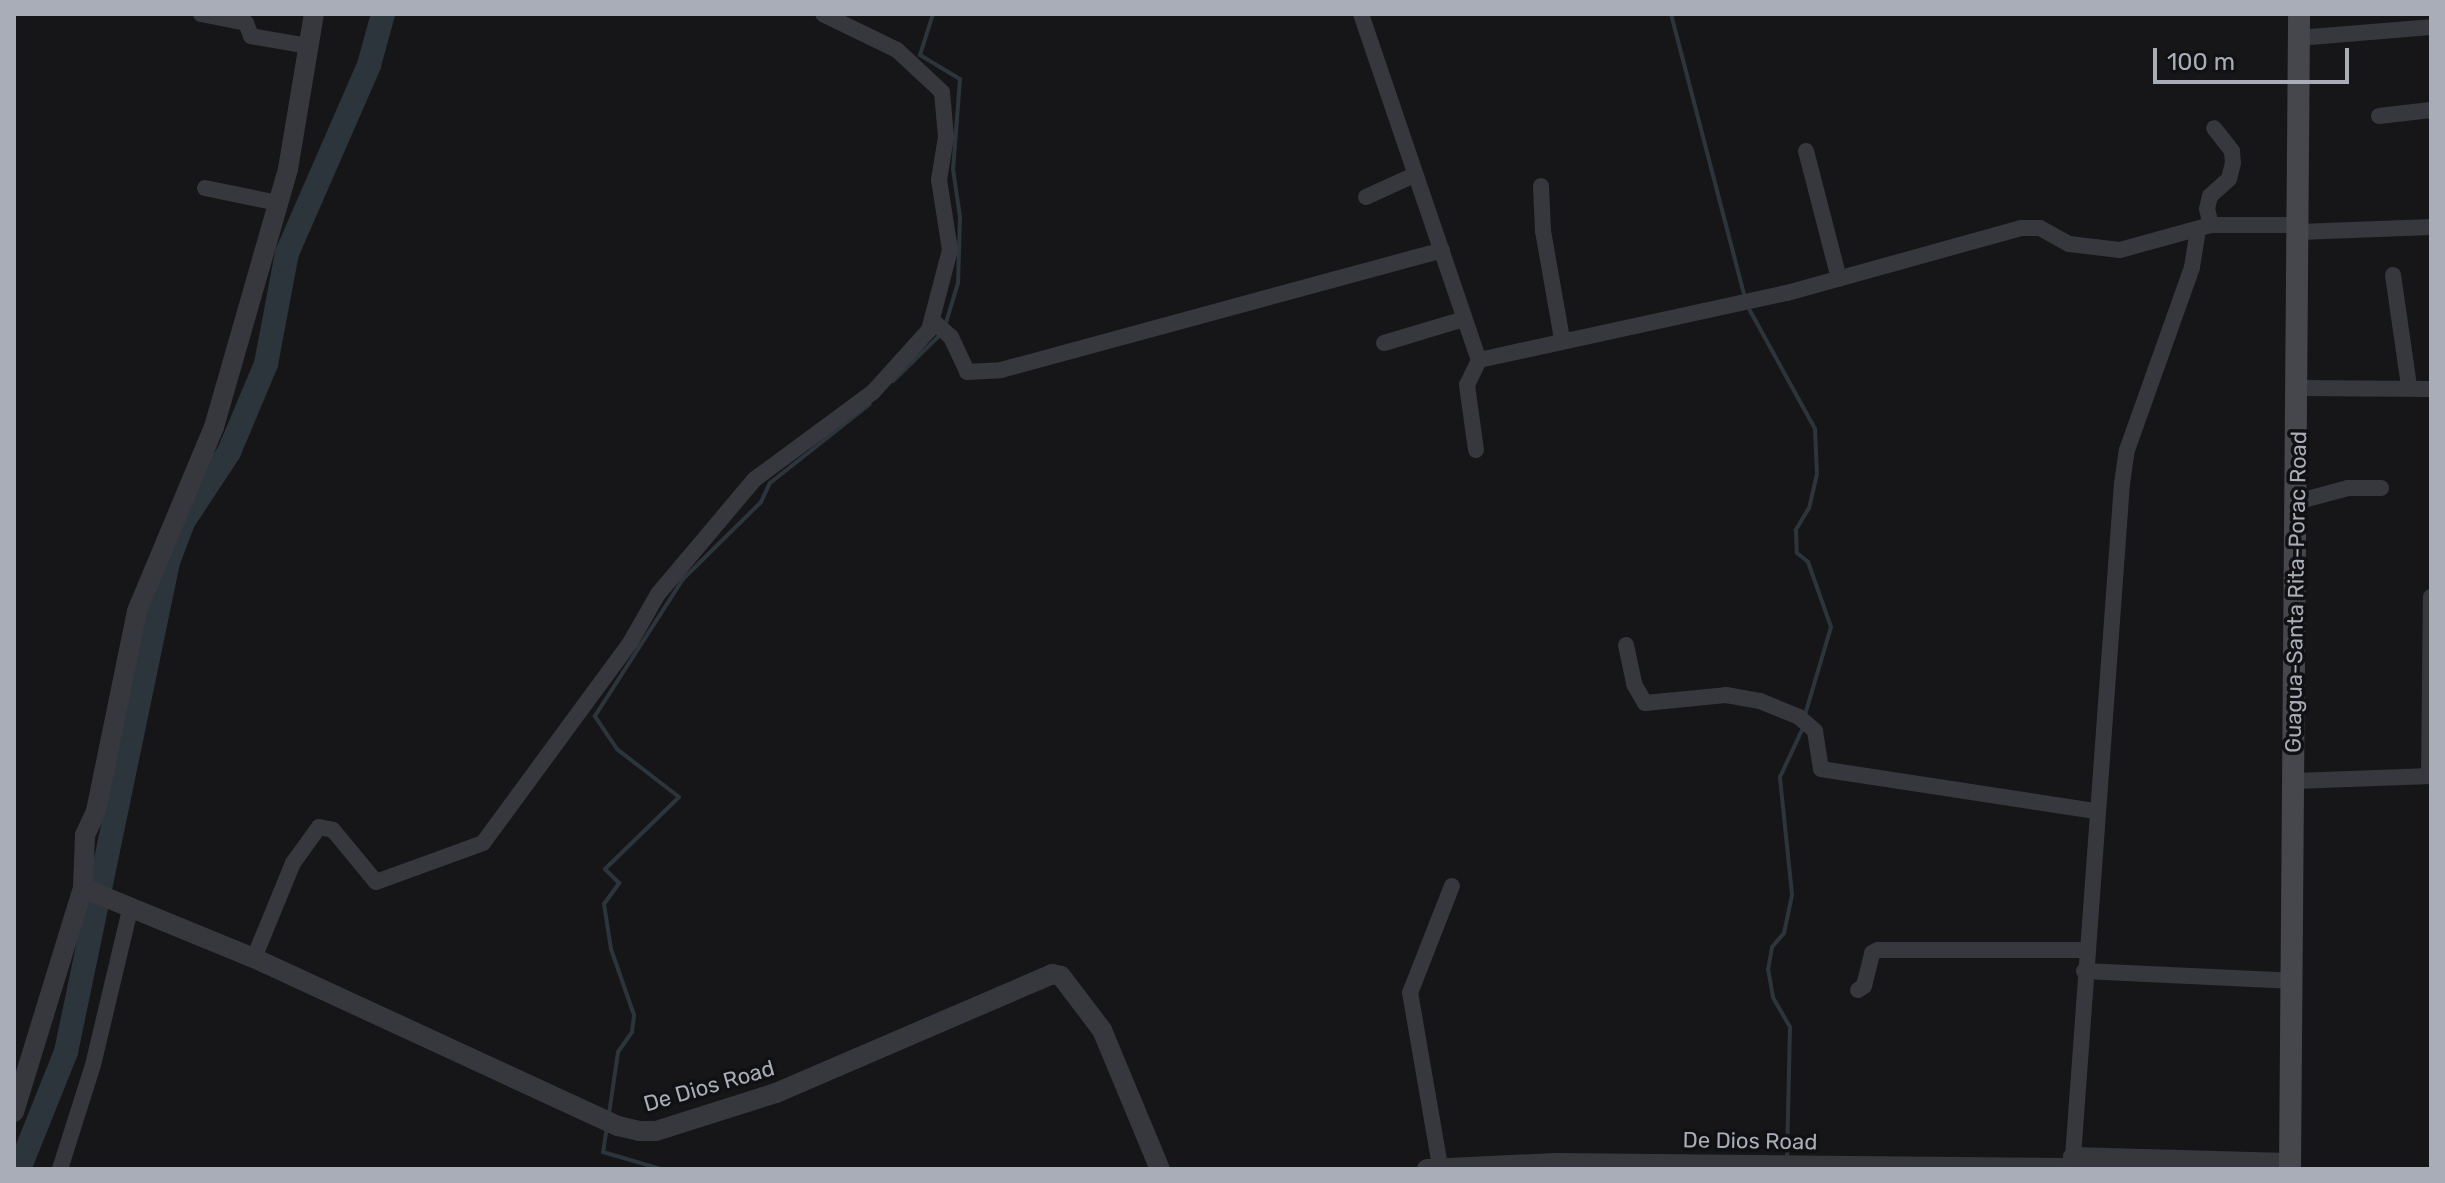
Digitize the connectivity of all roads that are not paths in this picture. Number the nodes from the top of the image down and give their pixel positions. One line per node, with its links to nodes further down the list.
1 (201, 14): 8 (street)
2 (314, 14): 8 (street)
3 (823, 14): 25 (street)
4 (1361, 14): 13 (street)
5 (2299, 14): 7 (main road, Guagua-Santa Rita-Porac Road)
6 (2431, 27): 7 (street)
7 (2298, 38): 20 (main road, Guagua-Santa Rita-Porac Road)
8 (309, 46): 17 (street)
9 (2431, 110): 10 (street)
10 (2379, 116)
11 (2214, 128): 19 (street)
12 (1806, 151): 23 (street)
13 (1414, 175): 16 (street); 21 (street)
14 (1541, 186): 26 (street)
15 (205, 188): 17 (street)
16 (1366, 197)
17 (278, 203): 43 (street)
18 (2431, 227): 20 (street)
19 (2204, 228): 20 (street); 23 (street); 41 (street)
20 (2299, 228): 30 (main road, Guagua-Santa Rita-Porac Road)
21 (1442, 250): 24 (street); 25 (street)
22 (2393, 275): 29 (street)
23 (1839, 279): 26 (street)
24 (1464, 319): 27 (street); 28 (street)
25 (935, 323): 46 (street)
26 (1562, 339): 28 (street)
27 (1384, 343)
28 (1479, 360): 32 (street)
29 (2409, 386): 30 (street); 31 (street)
30 (2299, 388): 34 (main road, Guagua-Santa Rita-Porac Road)
31 (2431, 389)
32 (1476, 450)
33 (2381, 488): 34 (street)
34 (2296, 502): 40 (main road, Guagua-Santa Rita-Porac Road)
35 (2431, 597): 36 (street)
36 (2431, 606): 38 (street)
37 (1626, 645): 41 (street)
38 (2430, 684): 39 (street)
39 (2430, 776): 40 (street)
40 (2295, 781): 48 (main road, Guagua-Santa Rita-Porac Road)
41 (2096, 811): 45 (street)
42 (1452, 886): 53 (street)
43 (87, 890): 44 (street, De Dios Road); 50 (street)
44 (123, 903): 46 (street, De Dios Road); 54 (street)
45 (2084, 950): 47 (street); 49 (street)
46 (254, 958): 55 (street, De Dios Road)
47 (2084, 971): 48 (street); 51 (street)
48 (2293, 981): 52 (main road, Guagua-Santa Rita-Porac Road)
49 (1858, 990)
50 (14, 1112)
51 (2072, 1165): 52 (street, De Dios Road); 53 (street, De Dios Road)
52 (2291, 1166)
53 (1434, 1167)
54 (60, 1169)
55 (1160, 1169)

